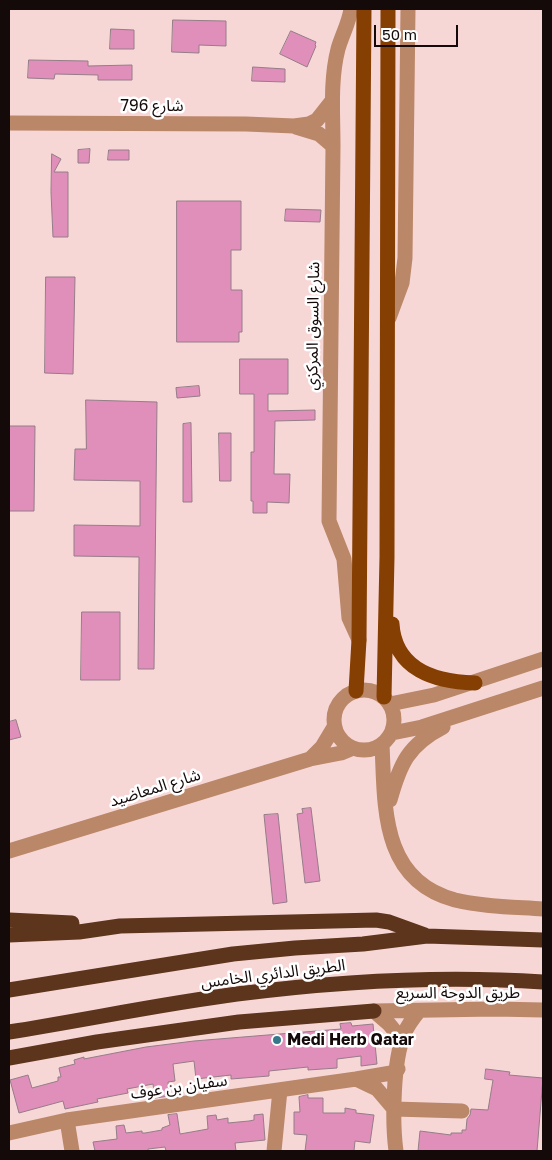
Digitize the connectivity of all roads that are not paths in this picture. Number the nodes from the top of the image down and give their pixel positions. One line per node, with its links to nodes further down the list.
1 (351, 9): 5 (street, شارع السوق المركزي)
2 (364, 9): 11 (main road, شارع السوق المركزي)
3 (388, 9): 9 (main road)
4 (408, 9): 9 (street)
5 (332, 101): 7 (street, شارع 796); 8 (street, شارع السوق المركزي)
6 (9, 123): 7 (street, شارع 796)
7 (294, 126): 8 (street, شارع 796)
8 (334, 146): 11 (street, شارع السوق المركزي)
9 (388, 318): 10 (main road)
10 (387, 557): 13 (main road); 16 (main road)
11 (359, 640): 15 (main road, شارع السوق المركزي)
12 (543, 660): 13 (street)
13 (474, 683): 16 (street)
14 (543, 688): 17 (street)
15 (356, 691): 16 (street); 18 (street)
16 (387, 700): 19 (street)
17 (474, 711): 19 (street); 22 (street)
18 (334, 727): 20 (street); 21 (street)
19 (387, 738): 20 (street); 22 (street)
20 (353, 748): 21 (street, شارع المعاضيد)
21 (310, 759): 23 (street, شارع المعاضيد)
22 (386, 814): 24 (street)
23 (9, 851)
24 (543, 910)
25 (9, 920): 26 (highway)
26 (111, 927): 27 (highway); 28 (highway)
27 (9, 935)
28 (427, 936): 29 (highway, الطريق الدائري الخامس); 31 (highway, الطريق الدائري الخامس)
29 (543, 940)
30 (543, 982): 35 (highway, الطريق الدائري الخامس)
31 (9, 990)
32 (543, 1010): 34 (street, طريق الدوحة السريع)
33 (374, 1011): 34 (street, طريق الدوحة السريع); 36 (street); 37 (highway)
34 (419, 1011): 36 (street)
35 (9, 1032)
36 (402, 1040): 38 (street)
37 (9, 1058)
38 (398, 1069): 39 (street, سفيان بن عوف); 41 (street)
39 (356, 1079): 40 (street, سفيان بن عوف); 41 (street)
40 (280, 1090): 43 (street, سفيان بن عوف); 46 (street)
41 (394, 1109): 42 (street); 47 (street)
42 (462, 1110)
43 (67, 1120): 44 (street, سفيان بن عوف); 45 (street)
44 (9, 1133)
45 (72, 1151)
46 (274, 1151)
47 (396, 1151)

